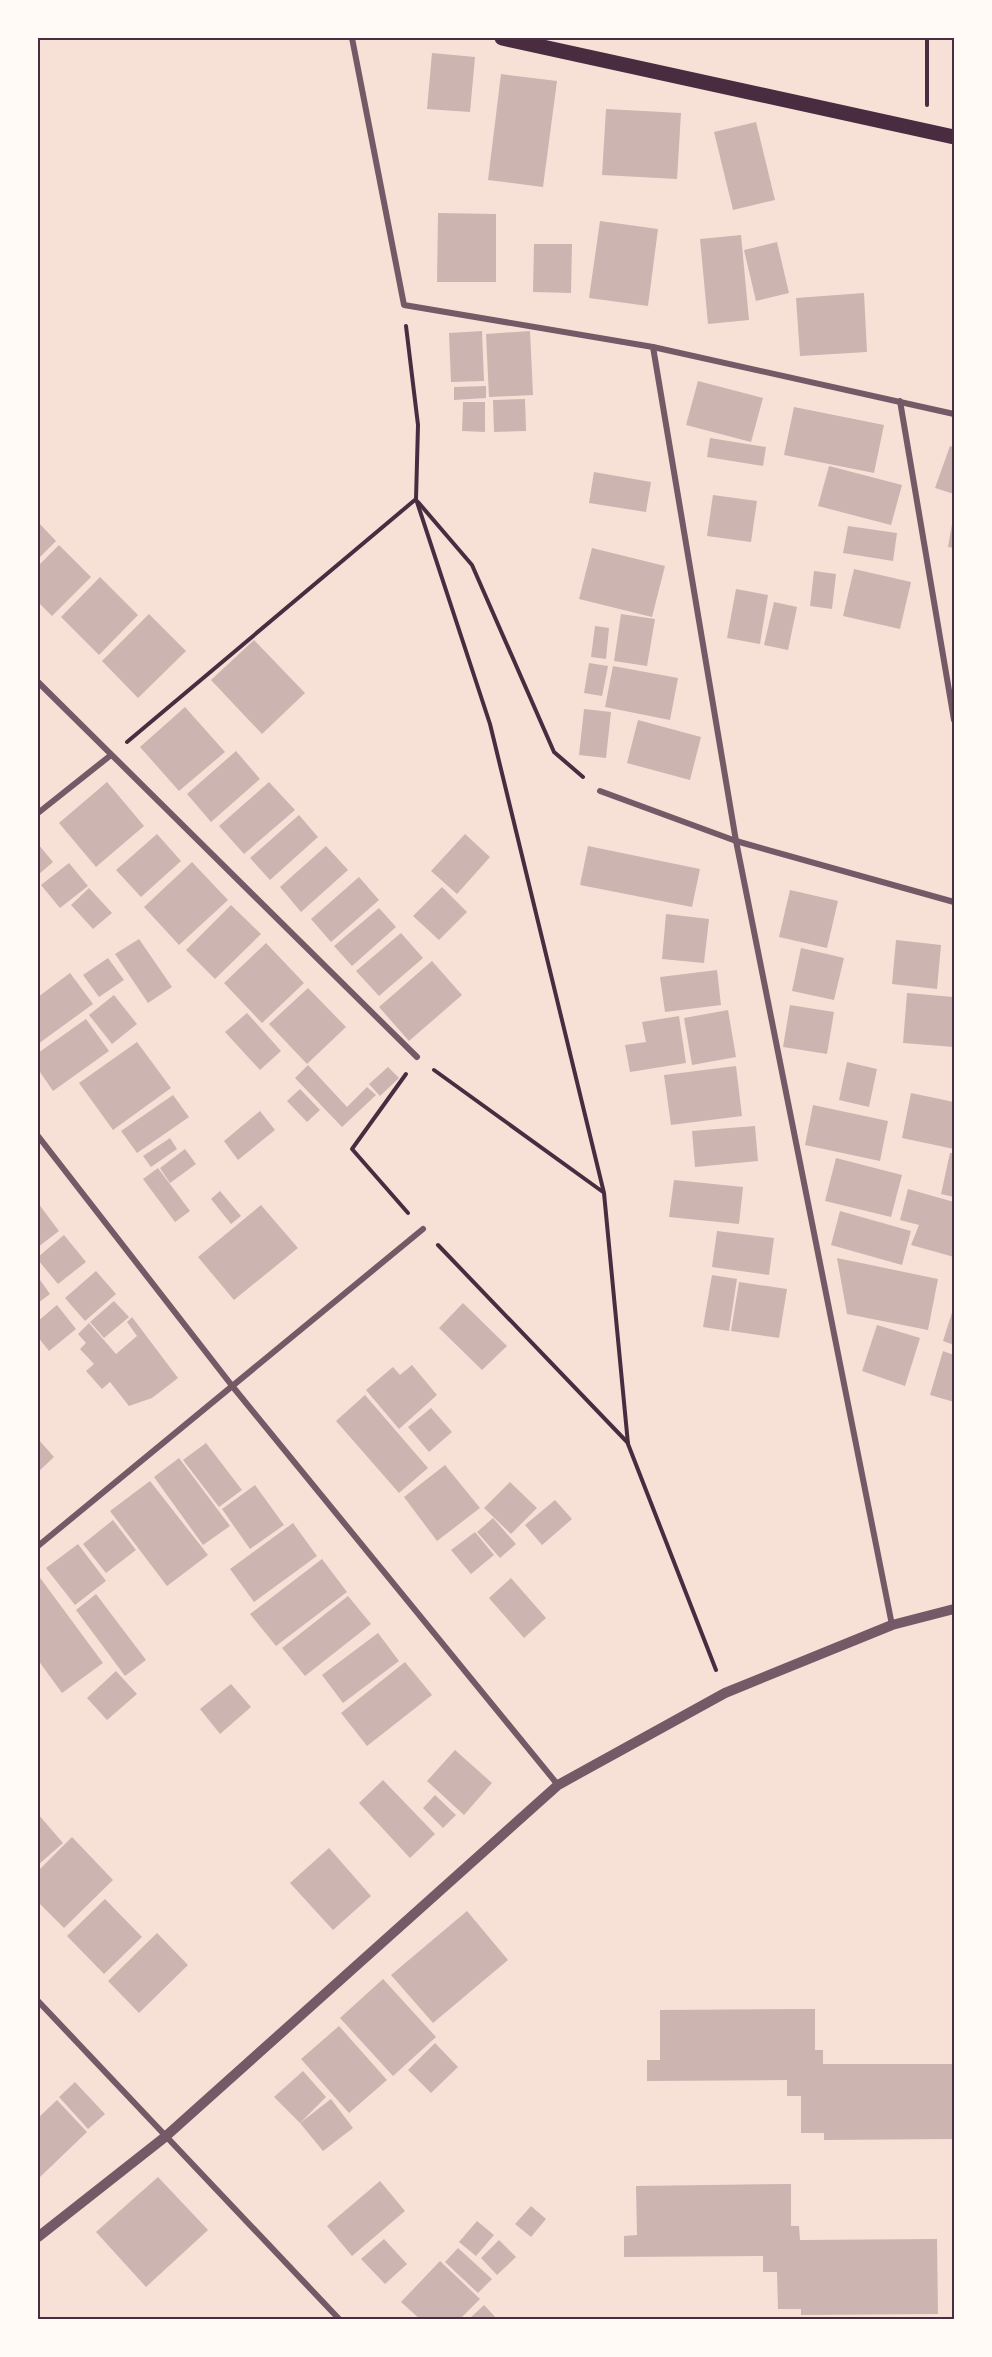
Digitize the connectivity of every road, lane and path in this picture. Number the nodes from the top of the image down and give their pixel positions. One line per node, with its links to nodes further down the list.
1 (352, 38): 6 (street)
2 (502, 38): 4 (main road)
3 (927, 38): 4 (path)
4 (927, 130): 5 (main road)
5 (954, 137)
6 (404, 305): 7 (street); 10 (path)
7 (653, 347): 8 (street); 16 (street)
8 (900, 401): 9 (street); 12 (street)
9 (954, 414)
10 (416, 500): 13 (path); 14 (path); 20 (path)
11 (38, 682): 13 (street)
12 (954, 720)
13 (111, 754): 15 (street); 18 (street)
14 (600, 791): 16 (street)
15 (38, 813)
16 (736, 841): 17 (street); 26 (street)
17 (954, 902)
18 (417, 1058): 20 (path); 21 (path)
19 (38, 1136): 22 (street)
20 (604, 1193): 23 (path)
21 (423, 1229): 22 (street); 23 (path)
22 (233, 1387): 24 (street); 28 (street)
23 (628, 1444): 27 (path)
24 (38, 1545)
25 (954, 1609): 26 (street)
26 (892, 1625): 27 (street)
27 (725, 1693): 28 (street)
28 (558, 1785): 30 (street)
29 (38, 2001): 30 (street)
30 (165, 2137): 31 (street); 32 (street)
31 (38, 2237)
32 (340, 2319)

